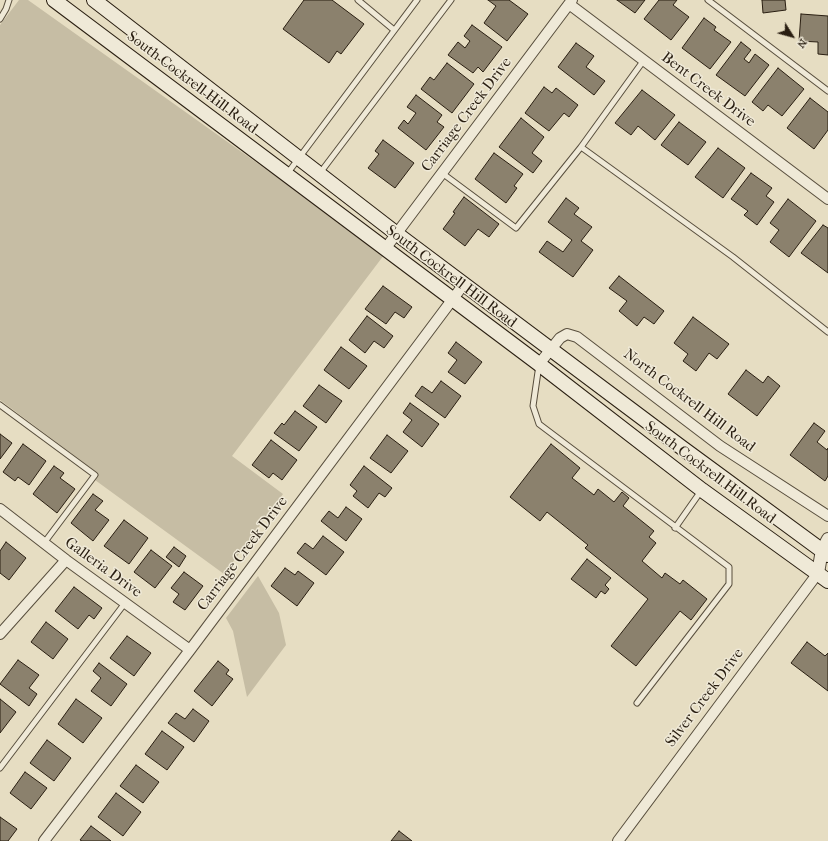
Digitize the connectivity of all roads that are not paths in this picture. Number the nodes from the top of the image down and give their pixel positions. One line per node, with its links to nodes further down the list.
1 (9, 0): 9 (lane)
2 (54, 0): 17 (main road, South Cockrell Hill Road)
3 (94, 0): 14 (main road, South Cockrell Hill Road)
4 (358, 0): 10 (lane)
5 (417, 0): 10 (lane)
6 (451, 0): 16 (lane)
7 (708, 0): 12 (lane)
8 (570, 2): 11 (street, Bent Creek Drive); 15 (street, Carriage Creek Drive)
9 (0, 19)
10 (394, 30): 14 (lane)
11 (644, 60): 13 (lane); 18 (street, Bent Creek Drive)
12 (828, 91)
13 (580, 147): 15 (lane); 23 (lane)
14 (298, 158): 16 (main road, South Cockrell Hill Road); 17 (lane)
15 (442, 173): 19 (street, Carriage Creek Drive)
16 (319, 174): 19 (main road, South Cockrell Hill Road)
17 (286, 175): 20 (main road, South Cockrell Hill Road)
18 (828, 199)
19 (397, 234): 20 (street, Carriage Creek Drive); 21 (main road, South Cockrell Hill Road)
20 (385, 249): 22 (main road, South Cockrell Hill Road)
21 (464, 284): 22 (street, Carriage Creek Drive); 24 (main road, South Cockrell Hill Road)
22 (452, 299): 25 (main road, South Cockrell Hill Road); 37 (street, Carriage Creek Drive)
23 (828, 332)
24 (551, 349): 25 (street, North Cockrell Hill Road); 29 (street, North Cockrell Hill Road); 32 (main road, South Cockrell Hill Road)
25 (539, 364): 27 (main road, South Cockrell Hill Road); 30 (lane)
26 (0, 405): 31 (lane)
27 (702, 490): 30 (lane); 34 (main road, South Cockrell Hill Road)
28 (0, 509): 31 (street, Galleria Drive)
29 (828, 516)
30 (675, 528): 38 (lane)
31 (44, 543): 33 (street, Galleria Drive)
32 (826, 548): 34 (street, Silver Creek Drive)
33 (66, 560): 35 (street, Galleria Drive); 36 (street)
34 (825, 574): 41 (street, Silver Creek Drive)
35 (125, 603): 37 (street, Galleria Drive); 39 (lane)
36 (0, 634)
37 (190, 650): 40 (street, Carriage Creek Drive)
38 (637, 703)
39 (0, 768)
40 (44, 841)
41 (618, 841)

